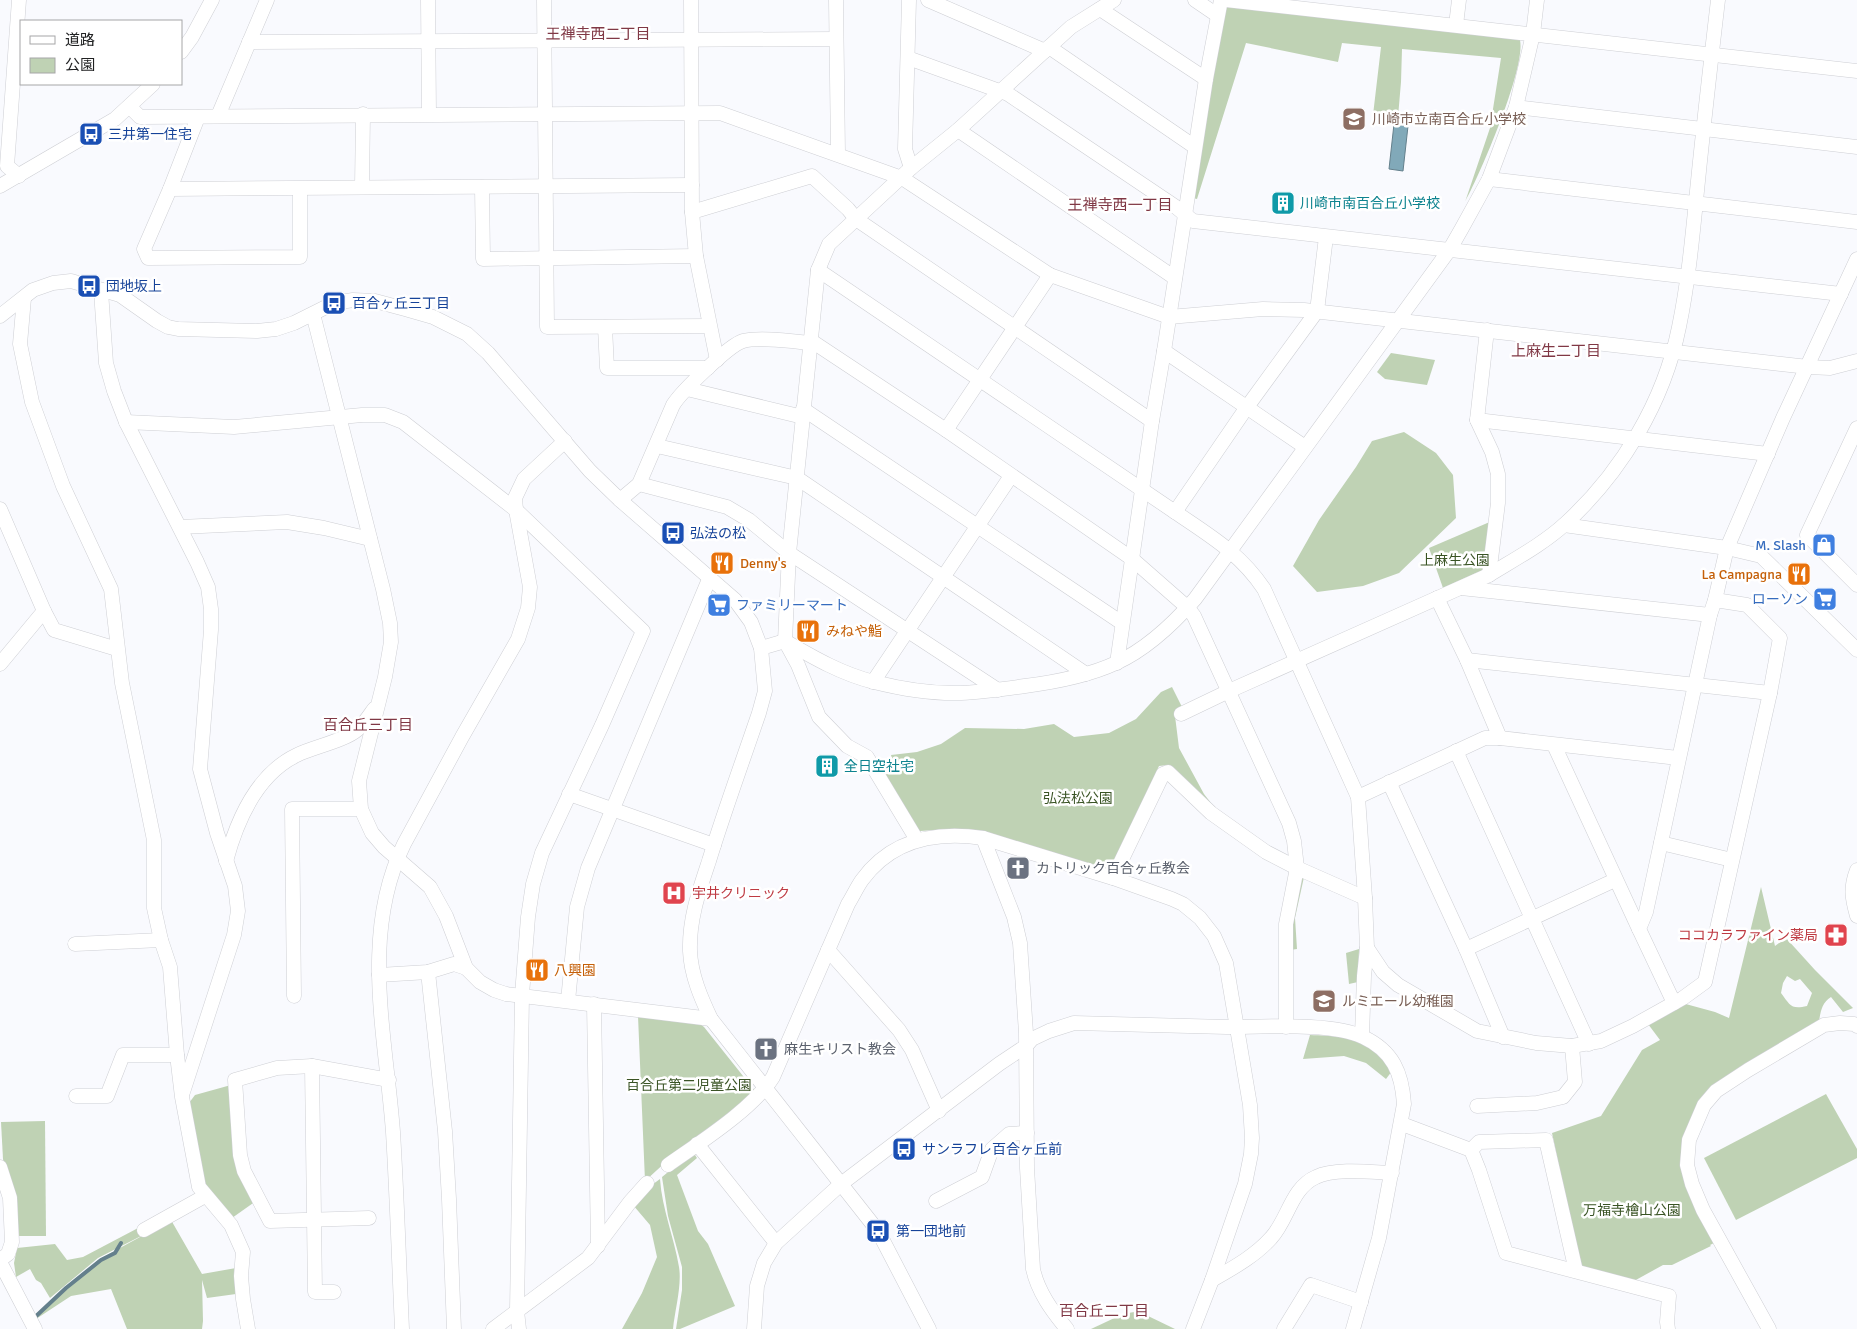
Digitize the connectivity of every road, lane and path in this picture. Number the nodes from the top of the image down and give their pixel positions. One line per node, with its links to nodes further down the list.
1 (19, 0): 48 (street)
2 (212, 0): 27 (street)
3 (267, 0): 25 (street)
4 (428, 0): 24 (street)
5 (544, 0): 22 (street)
6 (691, 0): 23 (street)
7 (836, 0): 21 (street)
8 (909, 0): 29 (street)
9 (928, 0): 26 (street)
10 (1114, 0): 17 (street)
11 (1196, 0): 18 (street)
12 (1221, 0): 18 (street)
13 (1226, 0): 19 (street)
14 (1459, 0): 19 (street)
15 (1538, 0): 20 (street)
16 (1718, 0): 28 (street)
17 (1100, 9): 26 (street); 31 (street)
18 (1217, 15): 31 (street)
19 (1456, 25): 20 (street)
20 (1533, 34): 28 (street); 35 (street)
21 (836, 39): 23 (street); 46 (street)
22 (544, 40): 23 (street); 24 (street); 37 (street)
23 (692, 40): 36 (street)
24 (428, 41): 25 (street); 39 (street)
25 (249, 42): 40 (street)
26 (1047, 49): 33 (street); 44 (street)
27 (182, 51)
28 (1712, 54): 30 (street); 42 (street)
29 (908, 58): 33 (street); 47 (street)
30 (1857, 71)
31 (1206, 78): 44 (street)
32 (152, 85): 34 (street)
33 (999, 91): 43 (street); 59 (street)
34 (130, 107): 41 (street); 48 (street)
35 (1516, 107): 42 (street); 49 (street)
36 (692, 112): 37 (street); 46 (street); 50 (street)
37 (544, 113): 39 (street); 52 (street)
38 (363, 114): 39 (street); 40 (street); 53 (street)
39 (429, 114)
40 (218, 116): 41 (street)
41 (198, 117): 56 (street)
42 (1704, 129): 45 (street); 57 (street)
43 (958, 130): 47 (street); 70 (street)
44 (1195, 147): 59 (street)
45 (1857, 147)
46 (838, 153): 47 (street)
47 (907, 173): 60 (street); 68 (street)
48 (19, 176): 51 (street)
49 (1489, 179): 57 (street); 63 (street)
50 (692, 185): 52 (street); 58 (street)
51 (0, 186)
52 (545, 186): 54 (street); 65 (street)
53 (362, 187): 54 (street); 55 (street)
54 (482, 188): 65 (street)
55 (300, 189): 56 (street); 56 (street)
56 (170, 190)
57 (1696, 203): 61 (street); 69 (street)
58 (692, 212): 60 (street); 64 (street)
59 (1185, 214): 62 (street); 70 (street)
60 (856, 219): 67 (street); 81 (street)
61 (1857, 222)
62 (1326, 237): 63 (street); 74 (street)
63 (1450, 249): 69 (street); 78 (street)
64 (696, 256): 65 (street); 79 (street)
65 (546, 259): 80 (street)
66 (1857, 260): 72 (street)
67 (818, 270): 83 (street); 89 (street)
68 (1050, 275): 77 (street); 81 (street)
69 (1688, 277): 72 (street); 84 (street)
70 (1175, 278): 77 (street)
71 (101, 290): 73 (street); 75 (street); 96 (street)
72 (1841, 294): 88 (street)
73 (24, 298): 76 (street); 134 (street)
74 (1317, 311): 77 (street); 78 (street); 91 (street)
75 (313, 314): 93 (street); 100 (street)
76 (0, 316)
77 (1169, 318): 85 (street)
78 (1397, 320): 82 (street); 102 (street)
79 (709, 326): 80 (street); 87 (street)
80 (605, 327): 87 (street)
81 (1014, 327): 89 (street); 95 (street)
82 (1487, 330): 84 (street); 94 (street)
83 (809, 341): 87 (street); 92 (street); 98 (street)
84 (1673, 351): 88 (street); 99 (street)
85 (1164, 352): 91 (street); 95 (street)
86 (1857, 361): 88 (street)
87 (712, 364): 90 (street)
88 (1808, 367): 103 (street)
89 (980, 379): 98 (street); 107 (street)
90 (687, 389): 92 (street); 101 (street)
91 (1247, 407): 102 (street); 111 (street)
92 (803, 413): 105 (street); 113 (street)
93 (340, 417): 96 (street); 110 (street); 115 (street)
94 (1477, 420): 99 (street); 120 (street)
95 (1152, 421): 107 (street)
96 (126, 422): 114 (street)
97 (1857, 428): 123 (street)
98 (946, 430): 104 (street)
99 (1635, 439): 103 (street); 112 (street)
100 (565, 441): 108 (street); 110 (street)
101 (657, 446): 105 (street); 106 (street)
102 (1305, 447): 117 (street)
103 (1768, 454): 116 (street)
104 (1011, 476): 113 (street); 119 (street)
105 (797, 478): 118 (street); 122 (street)
106 (639, 484): 108 (street); 118 (street)
107 (1141, 489): 111 (street); 119 (street)
108 (620, 500): 121 (street)
109 (0, 510): 128 (street)
110 (516, 510): 153 (street); 161 (street)
111 (1175, 512): 117 (street)
112 (1564, 525): 116 (street); 120 (street)
113 (977, 527): 122 (street); 130 (street)
114 (180, 528): 115 (street); 163 (street)
115 (370, 539): 146 (street)
116 (1727, 548): 126 (street); 135 (street)
117 (1230, 550): 127 (street); 137 (street)
118 (788, 553): 131 (street); 132 (street)
119 (1131, 558): 127 (street); 130 (street)
120 (1489, 574): 124 (street)
121 (710, 577): 133 (street); 156 (street)
122 (943, 578): 131 (street); 140 (street)
123 (1857, 586)
124 (1460, 588): 125 (street); 129 (street)
125 (1437, 598): 136 (street); 137 (street)
126 (1715, 600): 129 (street); 145 (street)
127 (1188, 608): 138 (street); 144 (street)
128 (44, 611): 134 (street); 139 (street)
129 (1710, 615): 142 (street)
130 (1122, 623): 138 (street)
131 (907, 631): 141 (street); 143 (street)
132 (785, 641): 133 (street); 141 (street); 158 (street)
133 (761, 648): 159 (street)
134 (117, 649): 172 (street)
135 (1857, 650)
136 (1467, 660): 142 (street); 148 (street)
137 (1297, 661): 144 (street); 154 (street)
138 (1116, 663): 140 (street)
139 (0, 664)
140 (1086, 674): 143 (street)
141 (873, 682): 143 (street)
142 (1695, 685): 145 (street); 151 (street)
143 (998, 690)
144 (1228, 691): 147 (street); 164 (street)
145 (1770, 693): 162 (street)
146 (378, 702): 155 (street); 163 (street)
147 (1181, 714)
148 (1500, 738): 149 (street); 150 (street)
149 (1554, 745): 151 (street); 167 (street)
150 (1456, 751): 152 (street); 170 (street)
151 (1678, 758): 160 (street)
152 (1389, 782): 154 (street); 175 (street)
153 (569, 794): 156 (street); 181 (street)
154 (1358, 797): 168 (street)
155 (361, 809): 161 (street); 180 (street)
156 (612, 809): 159 (street); 182 (street)
157 (984, 838): 158 (street); 166 (street); 192 (street)
158 (917, 840): 176 (street)
159 (714, 844): 185 (street)
160 (1661, 844): 162 (street); 171 (street)
161 (397, 858): 177 (street); 179 (street)
162 (1732, 860): 183 (street)
163 (226, 862): 199 (street)
164 (1297, 868): 166 (street); 168 (street); 188 (street)
165 (1857, 870): 169 (street)
166 (1113, 878): 187 (street)
167 (1615, 880): 170 (street); 171 (street)
168 (1365, 898): 174 (street)
169 (1857, 916)
170 (1532, 918): 175 (street); 191 (street)
171 (1639, 929): 183 (street)
172 (161, 940): 173 (street); 194 (street)
173 (75, 944)
174 (1367, 948): 189 (street); 190 (street)
175 (1466, 949): 190 (street)
176 (828, 950): 197 (street); 201 (street)
177 (466, 968): 178 (street); 181 (street)
178 (428, 972): 179 (street); 227 (street)
179 (379, 975): 196 (street)
180 (294, 996)
181 (522, 996): 182 (street); 223 (street)
182 (568, 1001): 184 (street)
183 (1674, 1003): 191 (street)
184 (594, 1004): 185 (street); 217 (street)
185 (711, 1020): 197 (street)
186 (1857, 1026): 237 (street)
187 (1238, 1027): 188 (street); 192 (street); 220 (street)
188 (1286, 1027): 189 (street)
189 (1362, 1036): 202 (street)
190 (1503, 1037): 193 (street)
191 (1589, 1044): 193 (street)
192 (1026, 1046): 201 (street); 203 (street)
193 (1572, 1046): 200 (street)
194 (176, 1055): 198 (street); 199 (street)
195 (312, 1066): 196 (street); 214 (street); 214 (street)
196 (388, 1080): 226 (street)
197 (766, 1089): 204 (street); 210 (street)
198 (76, 1096)
199 (182, 1098): 211 (street)
200 (1477, 1106)
201 (939, 1111): 210 (street)
202 (1402, 1124): 205 (street); 208 (street)
203 (1027, 1133): 212 (street); 232 (street)
204 (696, 1144): 206 (street); 216 (street)
205 (1471, 1150): 219 (street); 219 (street)
206 (668, 1165)
207 (0, 1167): 218 (street)
208 (1392, 1173): 220 (street); 222 (street)
209 (647, 1183): 217 (street)
210 (841, 1184): 216 (street); 231 (street)
211 (205, 1196): 215 (street); 225 (street)
212 (936, 1201)
213 (368, 1218): 214 (street)
214 (314, 1220): 221 (street)
215 (144, 1230)
216 (776, 1243): 230 (street)
217 (598, 1246): 223 (street)
218 (0, 1261): 224 (street)
219 (1576, 1272): 236 (street)
220 (1212, 1280): 233 (street)
221 (334, 1292)
222 (1361, 1302): 234 (street); 235 (street)
223 (517, 1312): 228 (street); 229 (street)
224 (36, 1329)
225 (248, 1329)
226 (402, 1329)
227 (454, 1329)
228 (493, 1329)
229 (519, 1329)
230 (754, 1329)
231 (929, 1329)
232 (1067, 1329)
233 (1193, 1329)
234 (1284, 1329)
235 (1353, 1329)
236 (1668, 1329)
237 (1769, 1329)

